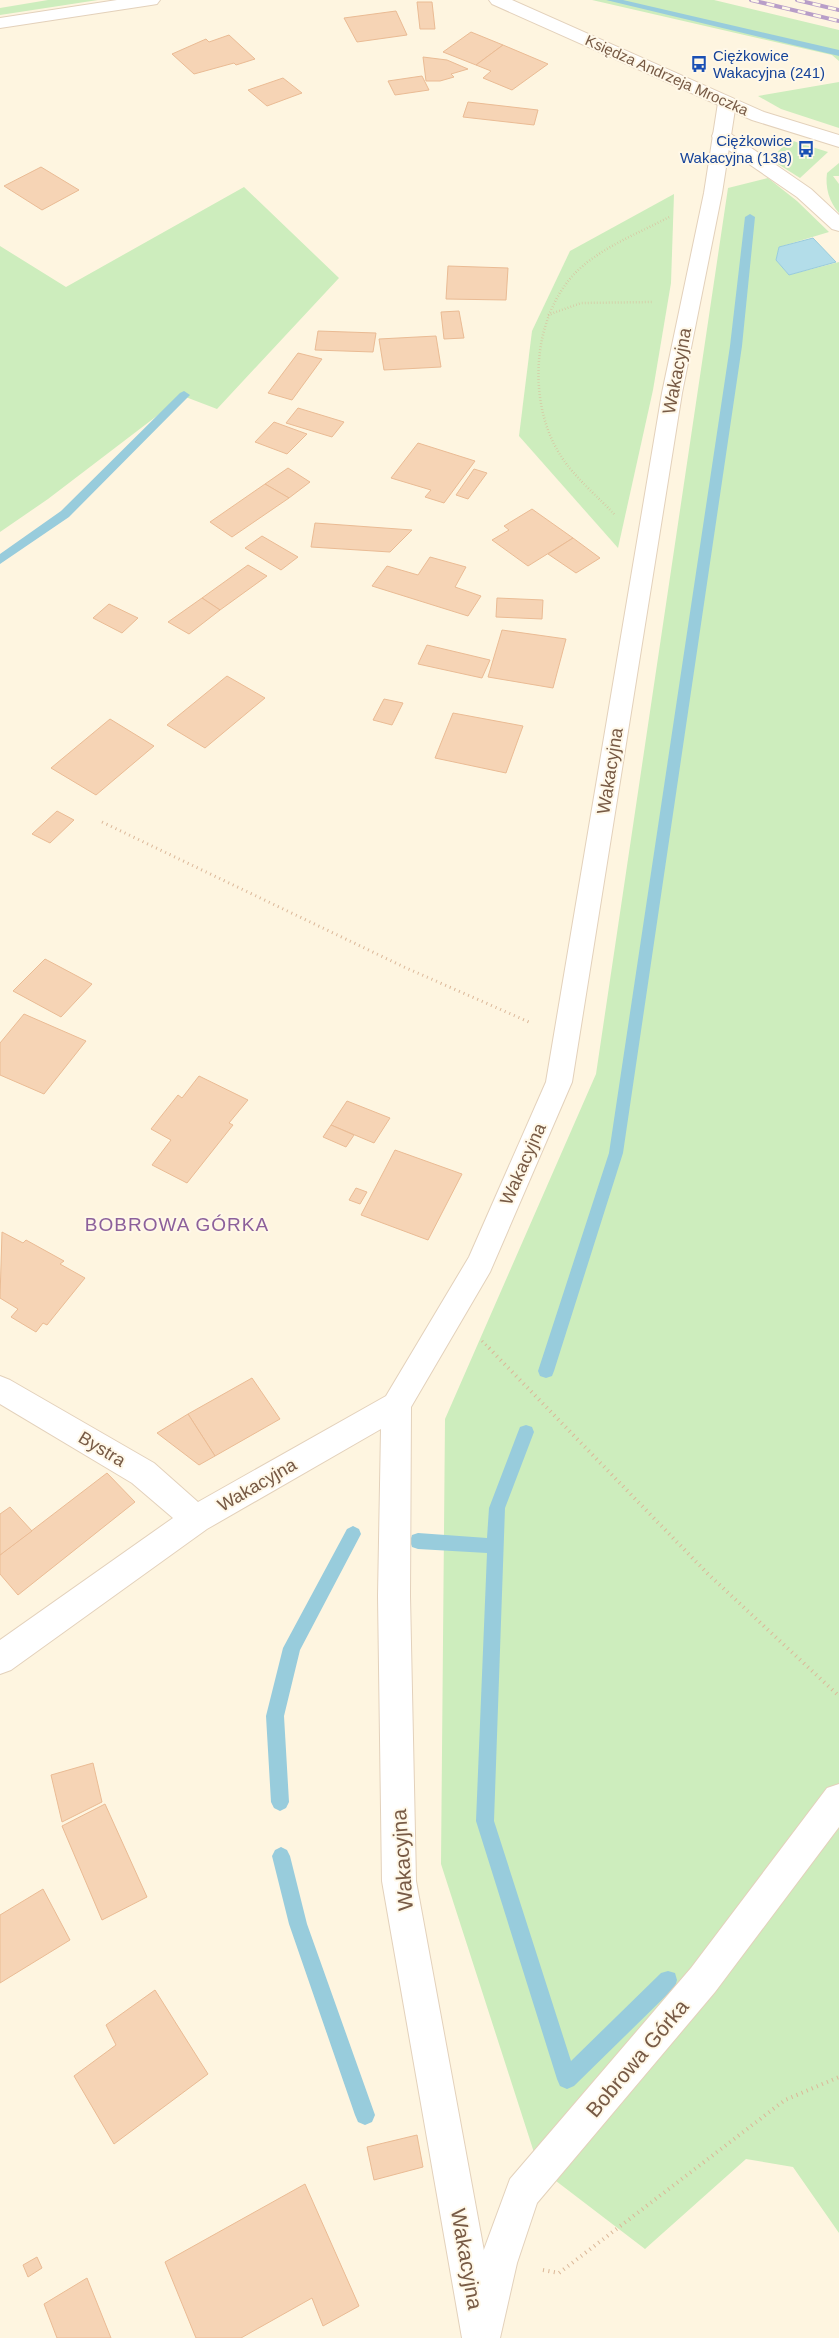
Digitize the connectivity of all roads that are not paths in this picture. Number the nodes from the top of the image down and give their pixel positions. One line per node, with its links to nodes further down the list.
1 (149, 0): 3 (street)
2 (498, 0): 4 (street, Księdza Andrzeja Mroczka)
3 (0, 23)
4 (727, 102): 5 (street, Wakacyjna); 6 (street, Księdza Andrzeja Mroczka)
5 (721, 136): 7 (street); 9 (street, Wakacyjna)
6 (839, 141)
7 (839, 225)
8 (0, 1389): 10 (street, Bystra)
9 (396, 1405): 10 (street, Wakacyjna); 13 (street, Wakacyjna)
10 (196, 1519): 11 (street, Wakacyjna)
11 (0, 1659)
12 (839, 1800): 13 (street, Bobrowa Górka)
13 (481, 2338)

